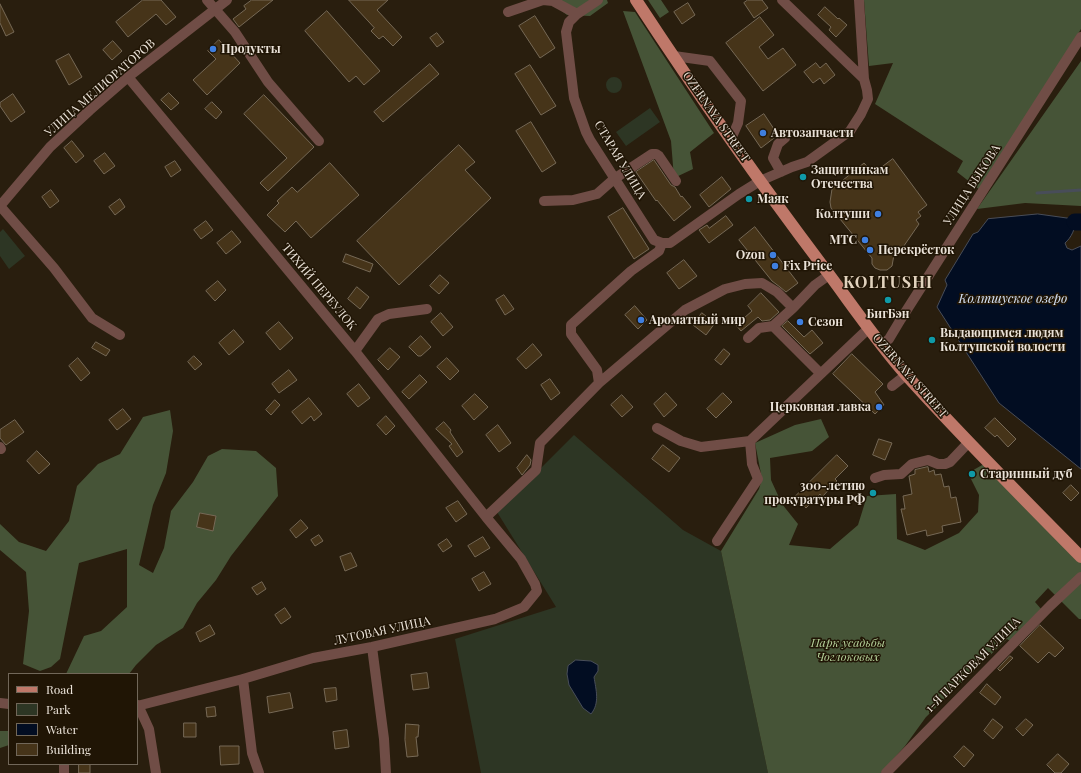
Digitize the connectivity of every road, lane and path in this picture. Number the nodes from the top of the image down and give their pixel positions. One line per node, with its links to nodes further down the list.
1 (208, 0): 7 (street)
2 (227, 0): 7 (street, УЛИЦА МЕЛИОРАТОРОВ)
3 (598, 0): 9 (street, СТАРАЯ УЛИЦА)
4 (636, 0): 11 (main road, OZERNAYA STREET)
5 (782, 0): 13 (street)
6 (859, 0): 13 (street)
7 (216, 10): 12 (street, УЛИЦА МЕЛИОРАТОРОВ); 16 (street)
8 (508, 12): 9 (street)
9 (577, 14): 18 (street, СТАРАЯ УЛИЦА)
10 (1081, 37): 31 (street, УЛИЦА БЫКОВА)
11 (674, 56): 15 (main road, OZERNAYA STREET); 15 (street)
12 (128, 77): 22 (street, УЛИЦА МЕЛИОРАТОРОВ); 32 (street, ТИХИЙ ПЕРЕУЛОК)
13 (864, 79): 17 (street)
14 (785, 138): 17 (street)
15 (730, 139): 20 (main road, OZERNAYA STREET)
16 (320, 141)
17 (781, 172): 20 (street)
18 (614, 179): 19 (street); 21 (street); 23 (street, СТАРАЯ УЛИЦА)
19 (676, 181)
20 (760, 181): 23 (street); 24 (main road, OZERNAYA STREET)
21 (544, 201)
22 (0, 206): 29 (street)
23 (662, 244): 35 (street)
24 (829, 275): 25 (street); 28 (main road, OZERNAYA STREET)
25 (793, 308): 27 (street); 35 (street)
26 (426, 309): 32 (street)
27 (772, 326): 30 (street); 33 (street)
28 (869, 328): 31 (main road, OZERNAYA STREET); 33 (street)
29 (120, 335)
30 (748, 338)
31 (882, 345): 34 (main road, OZERNAYA STREET)
32 (355, 351): 41 (street, ТИХИЙ ПЕРЕУЛОК)
33 (820, 373): 38 (street)
34 (906, 374): 36 (street); 39 (main road, OZERNAYA STREET)
35 (599, 383): 41 (street)
36 (892, 386)
37 (657, 428): 38 (street)
38 (750, 441): 42 (street)
39 (969, 442): 40 (street); 43 (main road, OZERNAYA STREET)
40 (875, 478)
41 (486, 517): 45 (street, ЛУГОВАЯ УЛИЦА)
42 (717, 540)
43 (1081, 557)
44 (1081, 577): 52 (street, 1-Я ПАРКОВАЯ УЛИЦА)
45 (372, 647): 46 (street, ЛУГОВАЯ УЛИЦА); 51 (street)
46 (243, 679): 47 (street, ЛУГОВАЯ УЛИЦА); 50 (street)
47 (138, 706)
48 (138, 708): 49 (street)
49 (156, 773)
50 (260, 773)
51 (386, 773)
52 (886, 773)

